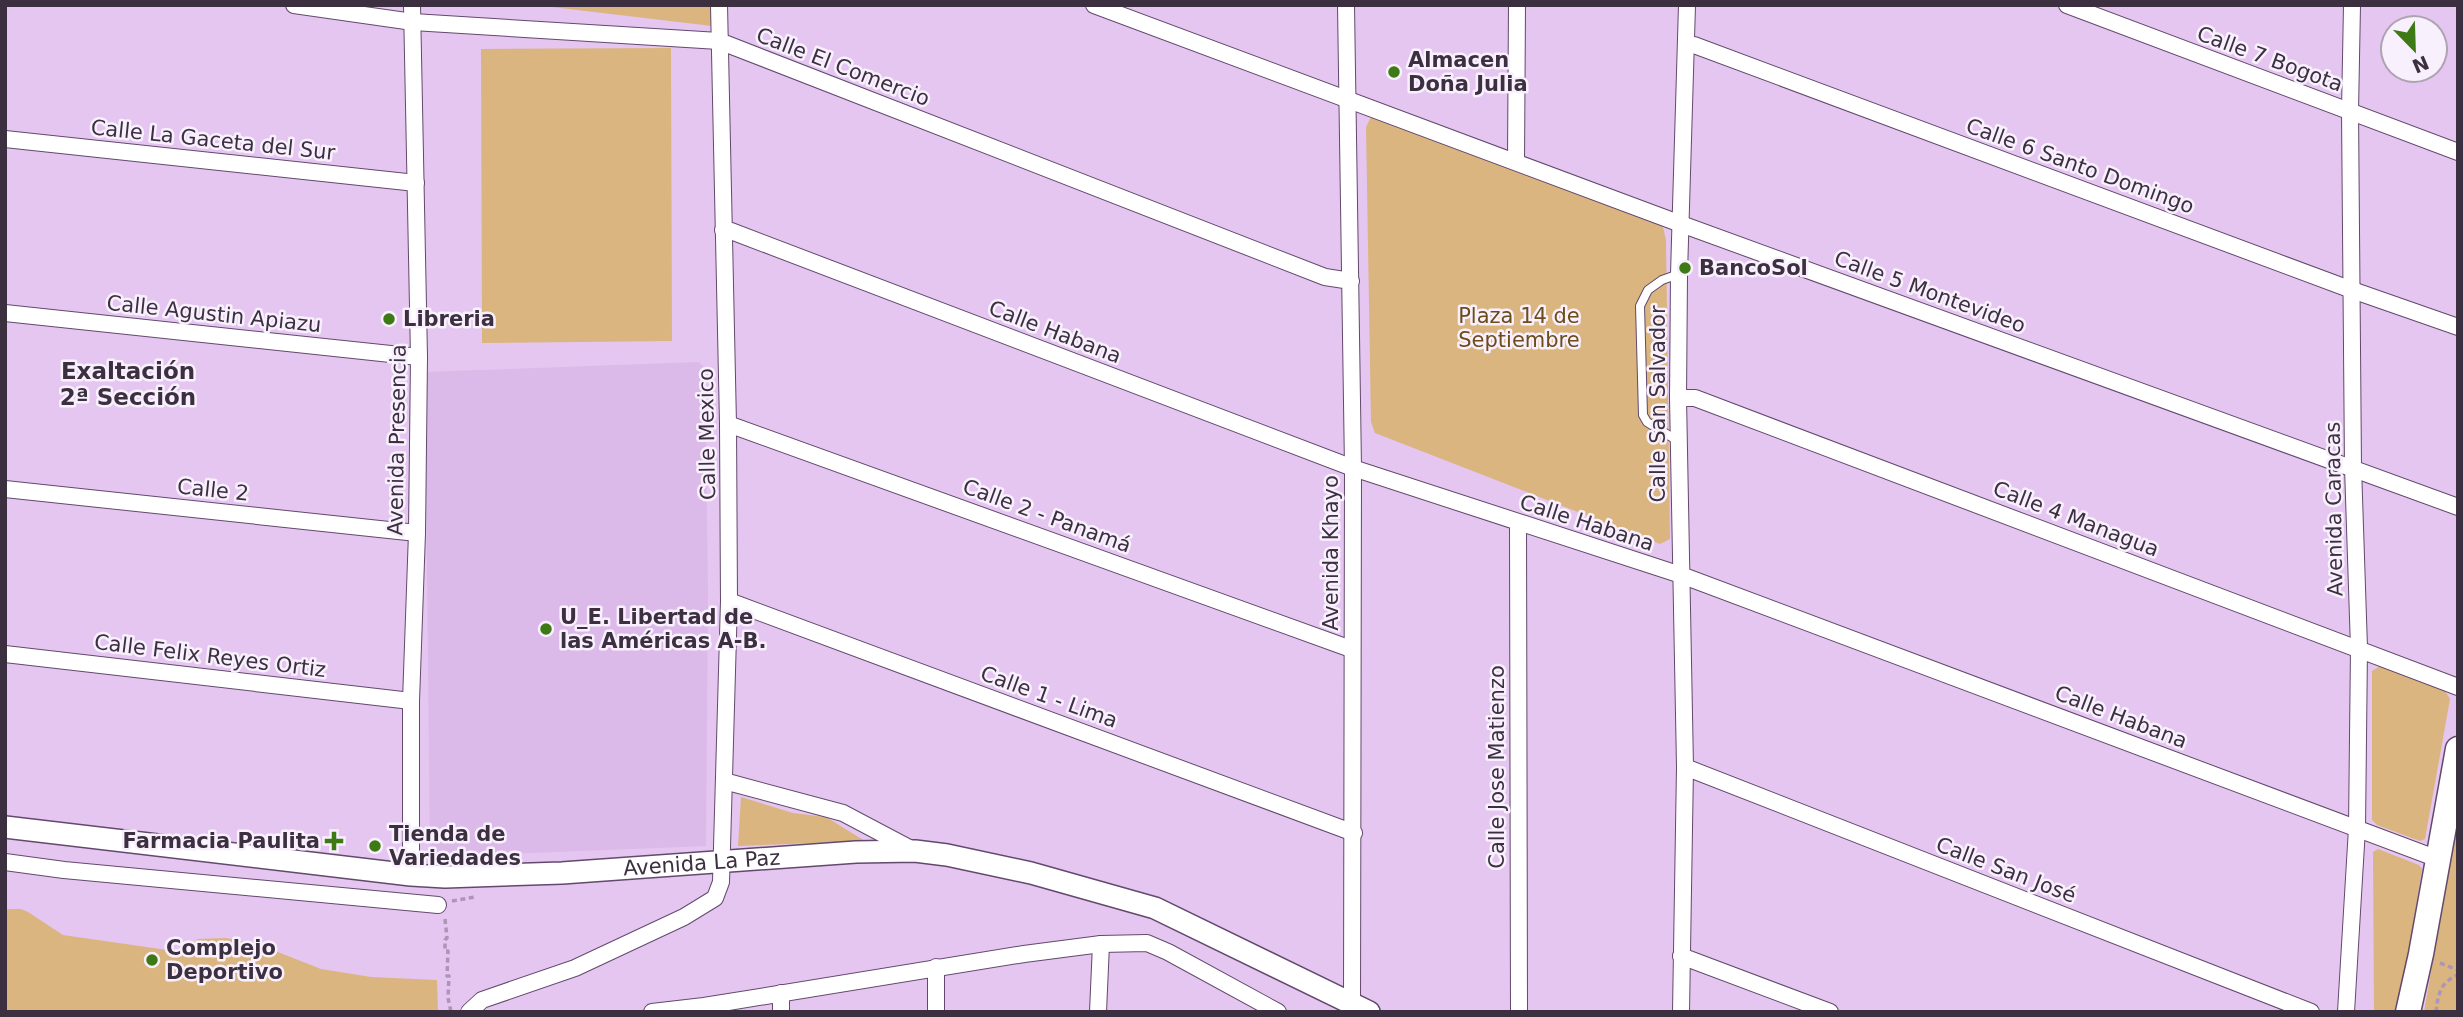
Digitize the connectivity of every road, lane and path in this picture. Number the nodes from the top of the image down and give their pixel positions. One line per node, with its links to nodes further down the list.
1 (294, 5): 9 (street, Calle El Comercio)
2 (719, 5): 10 (street, Calle Mexico)
3 (1094, 5): 12 (street, Calle 5 Montevideo)
4 (1346, 5): 12 (street, Avenida Khayo)
5 (1517, 5): 16 (street)
6 (1687, 5): 11 (street, Calle San Salvador)
7 (2067, 5): 13 (street, Calle 7 Bogota)
8 (2352, 5): 13 (street, Avenida Caracas)
9 (412, 13): 10 (street, Calle El Comercio); 17 (street, Avenida Presencia)
10 (719, 41): 19 (street, Calle Mexico); 21 (street, Calle El Comercio)
11 (1687, 45): 18 (street, Calle San Salvador); 22 (street, Calle 6 Santo Domingo)
12 (1348, 102): 16 (street, Calle 5 Montevideo); 21 (street, Avenida Khayo)
13 (2350, 111): 15 (street, Calle 7 Bogota); 22 (street, Avenida Caracas)
14 (5, 139): 17 (street, Calle La Gaceta del Sur)
15 (2458, 152)
16 (1516, 161): 18 (street, Calle 5 Montevideo)
17 (416, 183): 25 (street, Avenida Presencia)
18 (1681, 224): 20 (street, Calle San Salvador); 29 (street, Calle 5 Montevideo)
19 (723, 230): 27 (street, Calle Mexico); 30 (street, Calle Habana)
20 (1679, 274): 26 (street, Calle San Salvador); 28 (lane)
21 (1351, 281): 30 (street, Avenida Khayo)
22 (2353, 290): 24 (street, Calle 6 Santo Domingo); 29 (street, Avenida Caracas)
23 (5, 313): 25 (street, Calle Agustin Apiazu)
24 (2458, 327)
25 (419, 357): 34 (street, Avenida Presencia)
26 (1678, 398): 28 (street, Calle San Salvador); 37 (street, Calle 4 Managua)
27 (728, 424): 36 (street, Calle Mexico); 38 (street, Calle 2 - Panamá)
28 (1679, 442): 35 (street, Calle San Salvador)
29 (2353, 467): 32 (street, Calle 5 Montevideo); 37 (street, Avenida Caracas)
30 (1353, 468): 33 (street, Calle Habana); 38 (street, Avenida Khayo)
31 (5, 489): 34 (street, Calle 2)
32 (2458, 507)
33 (1518, 523): 35 (street, Calle Habana); 69 (street, Calle Jose Matienzo)
34 (417, 533): 41 (street, Avenida Presencia)
35 (1681, 575): 43 (street, Calle San Salvador); 46 (street, Calle Habana)
36 (729, 601): 44 (street, Calle Mexico); 47 (street, Calle 1 - Lima)
37 (2359, 648): 40 (street, Calle 4 Managua); 46 (street, Avenida Caracas)
38 (1352, 649): 47 (street, Avenida Khayo)
39 (5, 654): 41 (street, Calle Felix Reyes Ortiz)
40 (2458, 687)
41 (411, 701): 52 (street, Avenida Presencia)
42 (2458, 749): 49 (main road)
43 (1685, 767): 55 (street, Calle San Salvador); 72 (street, Calle San José)
44 (723, 781): 48 (street); 51 (street, Calle Mexico)
45 (5, 827): 52 (main road, Avenida La Paz)
46 (2357, 828): 49 (street, Calle Habana); 73 (street, Avenida Caracas)
47 (1354, 833): 61 (street, Avenida Khayo)
48 (915, 851): 51 (main road, Avenida La Paz); 61 (main road, Avenida La Paz)
49 (2438, 859): 74 (main road)
50 (5, 862): 53 (street)
51 (723, 863): 52 (main road, Avenida La Paz); 63 (street, Calle Mexico)
52 (411, 875)
53 (441, 909): 62 (path)
54 (1101, 944): 57 (street); 60 (street); 67 (street)
55 (1681, 956): 70 (street, Calle San Salvador); 71 (street)
56 (2439, 962): 58 (path)
57 (936, 967): 59 (street); 66 (street)
58 (2458, 973): 75 (path)
59 (781, 993): 64 (street); 65 (street)
60 (1259, 1007): 68 (street)
61 (1360, 1008)
62 (451, 1012)
63 (469, 1012)
64 (652, 1012)
65 (781, 1012)
66 (936, 1012)
67 (1098, 1012)
68 (1278, 1012)
69 (1519, 1012)
70 (1681, 1012)
71 (1830, 1012)
72 (2311, 1012)
73 (2346, 1012)
74 (2408, 1012)
75 (2436, 1012)

